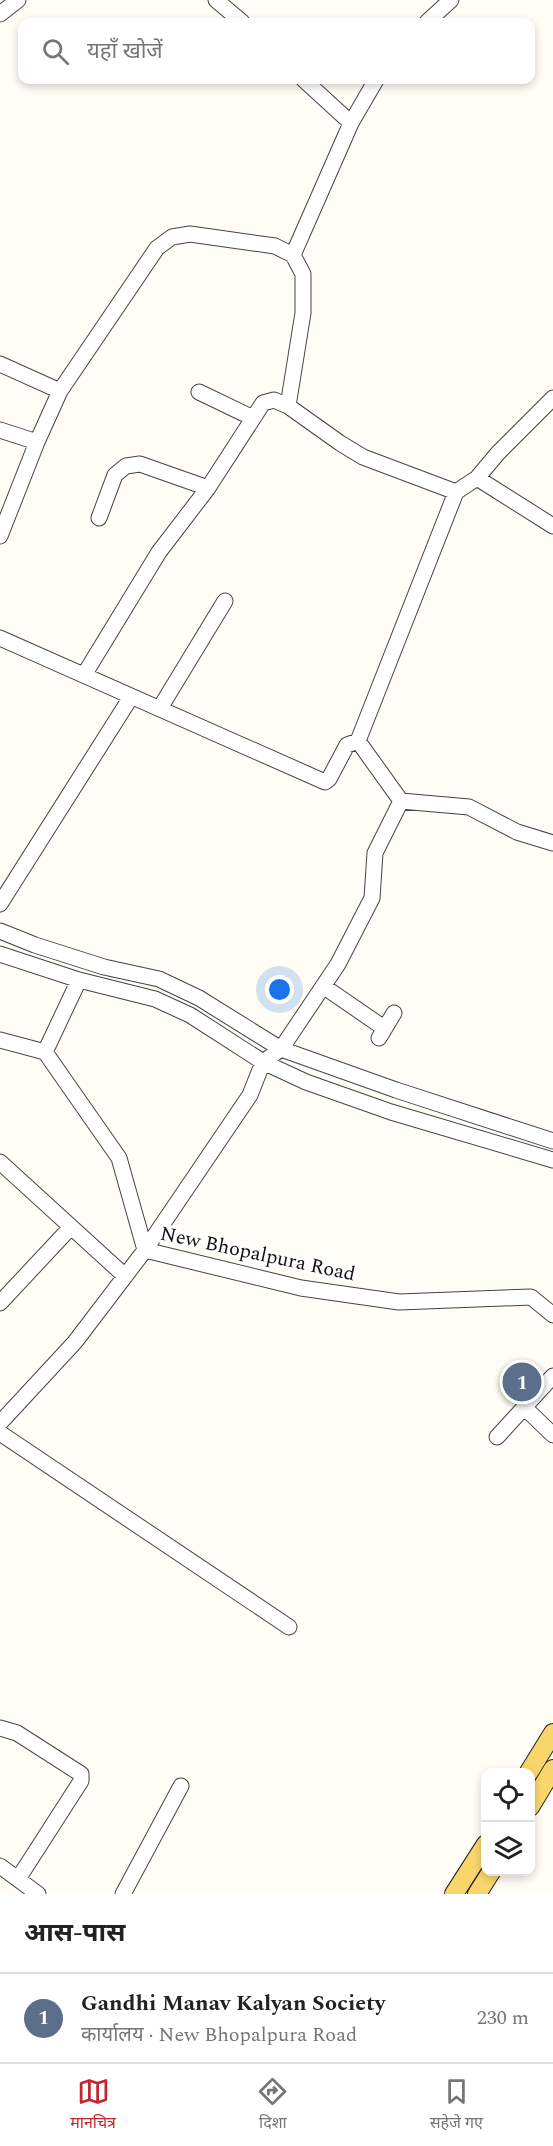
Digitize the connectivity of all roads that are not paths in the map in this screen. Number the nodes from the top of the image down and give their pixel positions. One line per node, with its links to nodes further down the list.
1 (18, 0): 4 (street)
2 (216, 0): 5 (street)
3 (451, 0): 6 (street)
4 (0, 14)
5 (237, 18)
6 (431, 18)
7 (308, 84): 9 (street)
8 (374, 84): 9 (street)
9 (351, 123): 10 (street)
10 (293, 255): 12 (street); 15 (street)
11 (0, 364): 12 (street)
12 (60, 391): 18 (street)
13 (199, 392): 16 (street)
14 (553, 398): 19 (street)
15 (288, 406): 16 (street); 21 (street)
16 (253, 418): 20 (street)
17 (0, 430): 18 (street)
18 (37, 442): 24 (street)
19 (477, 478): 21 (street); 23 (street)
20 (208, 488): 22 (street); 27 (street)
21 (456, 492): 30 (street)
22 (99, 518)
23 (553, 526)
24 (0, 536)
25 (225, 601): 29 (street)
26 (0, 638): 27 (street)
27 (84, 675): 28 (street)
28 (131, 697): 29 (street); 33 (street)
29 (160, 708): 30 (street)
30 (358, 741): 31 (street)
31 (401, 801): 32 (street); 37 (street)
32 (553, 843)
33 (0, 904)
34 (0, 931): 40 (street)
35 (0, 954): 36 (street)
36 (79, 980): 41 (street); 42 (street)
37 (323, 986): 38 (street); 40 (street)
38 (394, 1013)
39 (0, 1040): 41 (street)
40 (281, 1048): 42 (street); 43 (street)
41 (45, 1052): 47 (street, New Bhopalpura Road)
42 (263, 1062): 44 (street); 47 (street)
43 (553, 1141)
44 (553, 1160)
45 (0, 1162): 46 (street)
46 (71, 1227): 48 (street); 49 (street)
47 (145, 1250): 48 (street); 50 (street, New Bhopalpura Road)
48 (125, 1276): 53 (street)
49 (0, 1303)
50 (553, 1315)
51 (553, 1376): 52 (street)
52 (525, 1408): 55 (street); 56 (street)
53 (0, 1423)
54 (0, 1433): 57 (street)
55 (553, 1435)
56 (497, 1437)
57 (289, 1627)
58 (0, 1728): 67 (street)
59 (553, 1733): 60 (main road)
60 (532, 1768)
61 (553, 1769): 63 (main road)
62 (181, 1786): 69 (street)
63 (535, 1800)
64 (481, 1852): 70 (main road)
65 (0, 1866): 67 (street)
66 (488, 1876): 71 (main road)
67 (18, 1879): 68 (street)
68 (38, 1894)
69 (123, 1894)
70 (454, 1894)
71 (477, 1894)

